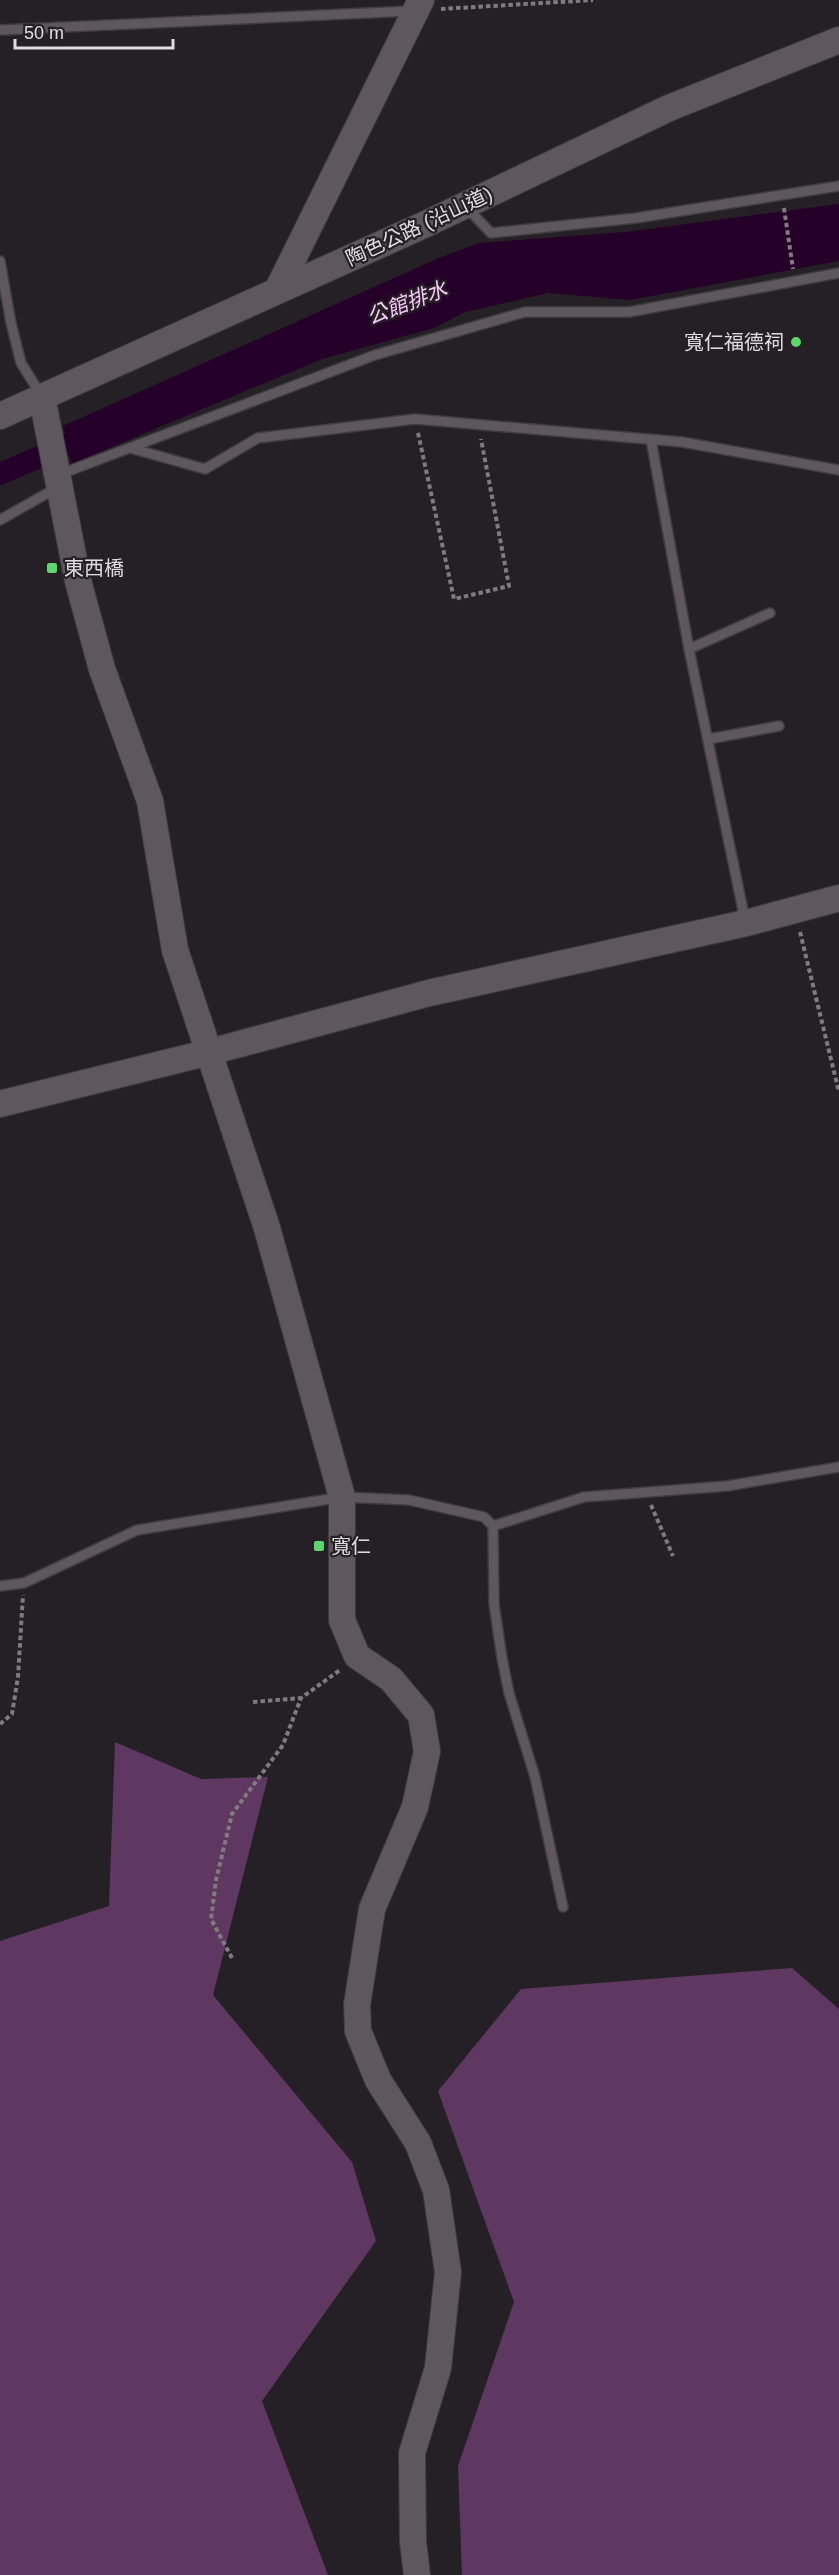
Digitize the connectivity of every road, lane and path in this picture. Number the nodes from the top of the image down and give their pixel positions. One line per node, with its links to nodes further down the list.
1 (593, 0): 2 (path)
2 (418, 5): 3 (lane); 11 (street)
3 (0, 30)
4 (839, 40): 7 (street, 陶色公路 (沿山道))
5 (839, 186): 6 (lane)
6 (782, 196): 7 (lane); 10 (path)
7 (465, 206): 11 (street, 陶色公路 (沿山道))
8 (0, 261): 12 (lane)
9 (839, 273): 10 (lane)
10 (795, 282): 17 (lane)
11 (277, 291): 12 (street, 陶色公路 (沿山道))
12 (42, 397): 13 (street, 陶色公路 (沿山道)); 19 (street)
13 (0, 416)
14 (415, 419): 15 (lane); 15 (path); 17 (lane)
15 (478, 426): 16 (lane)
16 (651, 440): 18 (lane); 22 (lane)
17 (129, 448): 19 (lane)
18 (839, 470)
19 (60, 486): 20 (lane); 28 (street)
20 (0, 520)
21 (770, 613): 22 (lane)
22 (689, 649): 24 (lane)
23 (779, 726): 24 (lane)
24 (709, 739): 27 (lane)
25 (839, 898): 26 (street)
26 (794, 909): 27 (street); 29 (path)
27 (746, 923): 28 (street)
28 (210, 1052): 30 (street); 33 (street)
29 (839, 1092)
30 (0, 1104)
31 (839, 1467): 32 (lane)
32 (646, 1492): 34 (lane); 35 (path)
33 (342, 1497): 34 (lane); 36 (lane); 38 (street)
34 (493, 1526): 42 (lane)
35 (673, 1556)
36 (24, 1583): 37 (lane); 41 (path)
37 (0, 1586)
38 (357, 1656): 39 (path); 44 (street)
39 (301, 1698): 40 (path); 43 (path)
40 (253, 1702)
41 (0, 1724)
42 (563, 1906)
43 (232, 1958)
44 (417, 2575)

